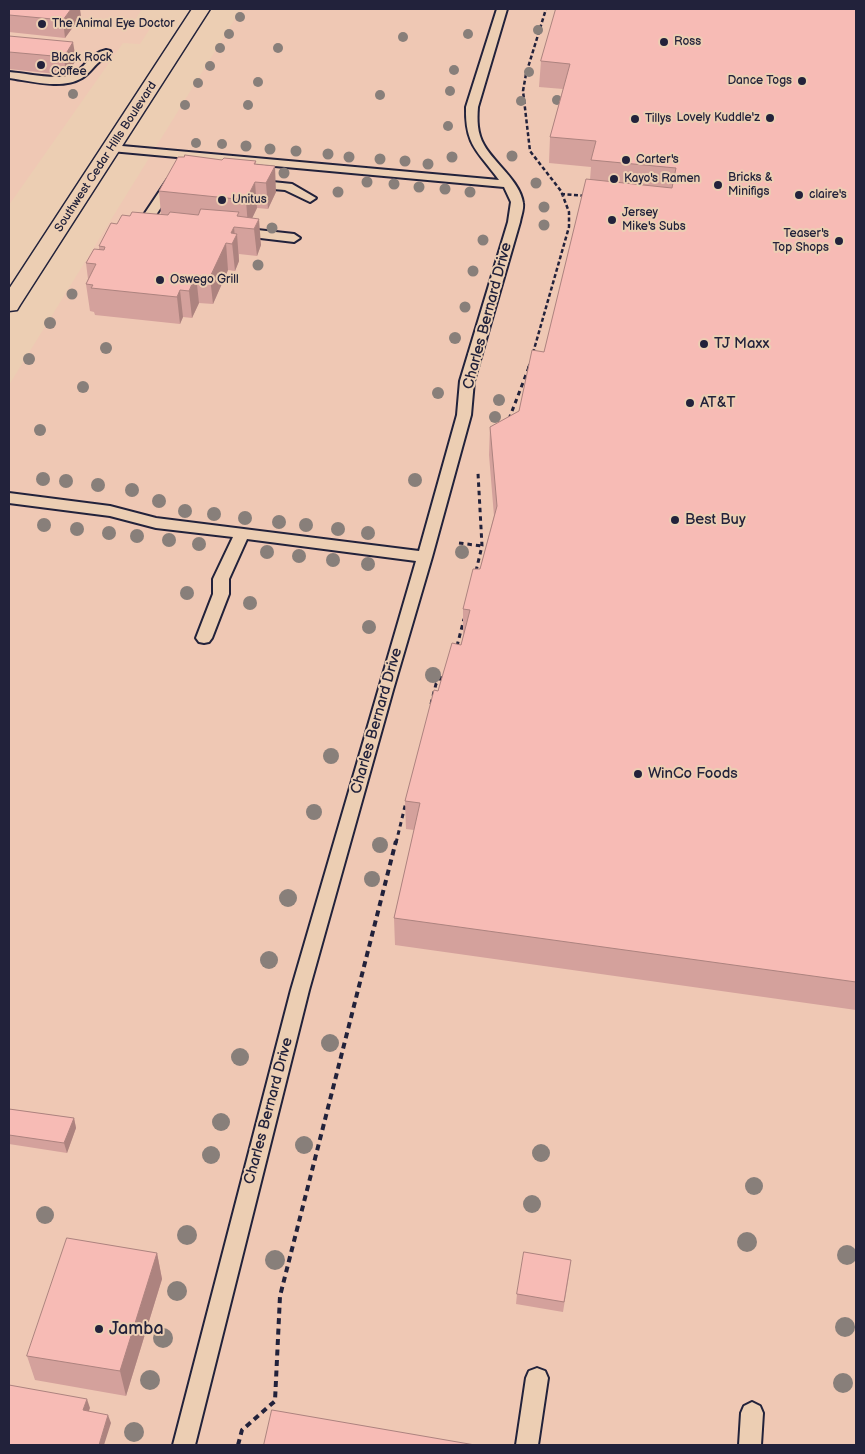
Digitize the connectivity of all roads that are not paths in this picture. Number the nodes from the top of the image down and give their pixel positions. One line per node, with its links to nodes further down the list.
1 (201, 9): 5 (main road, Southwest Cedar Hills Boulevard)
2 (502, 9): 8 (lane, Charles Bernard Drive)
3 (106, 54): 4 (lane)
4 (9, 75)
5 (111, 148): 8 (lane); 13 (main road, Southwest Cedar Hills Boulevard)
6 (184, 177): 10 (lane)
7 (241, 182): 9 (lane)
8 (507, 184): 16 (lane, Charles Bernard Drive)
9 (310, 198)
10 (173, 226)
11 (229, 231): 12 (lane)
12 (294, 238)
13 (9, 305)
14 (9, 498): 15 (lane)
15 (242, 534): 16 (lane); 17 (lane)
16 (425, 556): 20 (lane, Charles Bernard Drive)
17 (204, 638)
18 (537, 1378): 21 (lane)
19 (752, 1413): 22 (lane)
20 (184, 1445)
21 (527, 1445)
22 (750, 1445)

